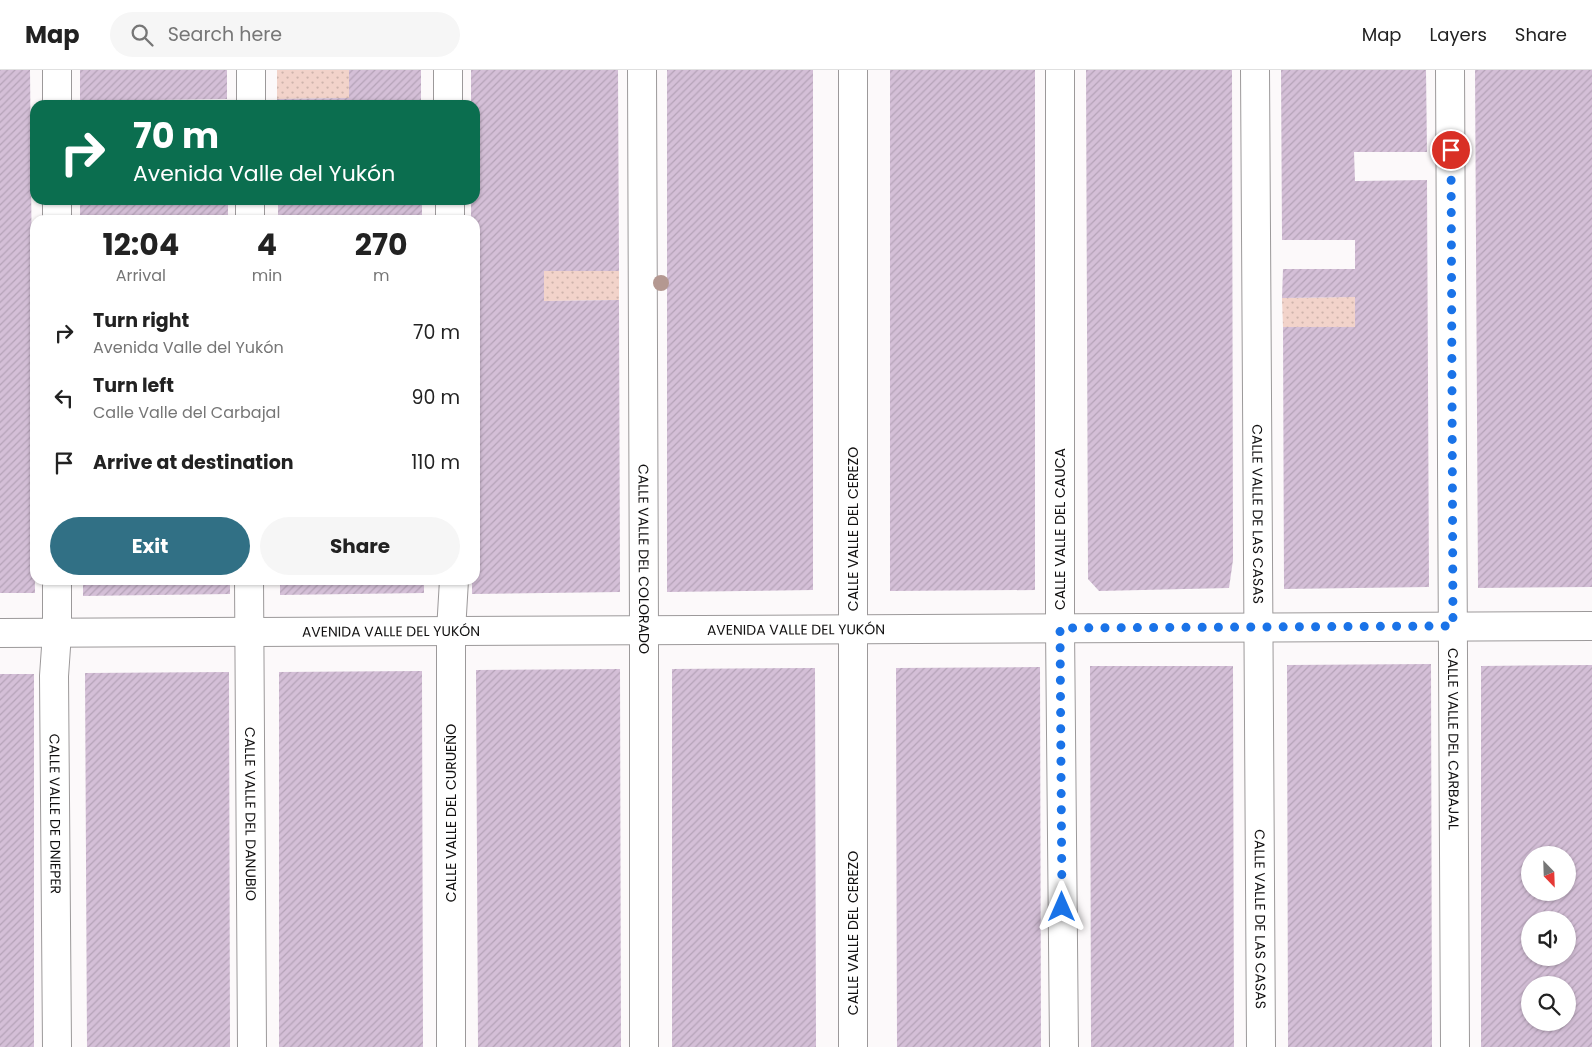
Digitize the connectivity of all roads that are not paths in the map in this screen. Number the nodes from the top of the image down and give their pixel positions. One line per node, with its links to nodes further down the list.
1 (57, 70): 9 (street)
2 (251, 70): 10 (street)
3 (448, 70): 11 (street)
4 (642, 70): 20 (street, CALLE VALLE DEL COLORADO)
5 (853, 70): 19 (street, CALLE VALLE DEL CEREZO)
6 (1060, 70): 18 (street, CALLE VALLE DEL CAUCA)
7 (1255, 70): 17 (street, CALLE VALLE DE LAS CASAS)
8 (1450, 70): 15 (street, CALLE VALLE DEL CARBAJAL)
9 (57, 100)
10 (251, 100)
11 (448, 100)
12 (57, 585): 24 (street, CALLE VALLE DE DNIEPER)
13 (249, 585): 22 (street, CALLE VALLE DEL DANUBIO)
14 (454, 585): 21 (street, CALLE VALLE DEL CURUEÑO)
15 (1453, 626): 16 (street, AVENIDA VALLE DEL YUKÓN); 17 (street, AVENIDA VALLE DEL YUKÓN); 32 (street, CALLE VALLE DEL CARBAJAL)
16 (1592, 626)
17 (1258, 627): 18 (street, AVENIDA VALLE DEL YUKÓN); 31 (street, CALLE VALLE DE LAS CASAS)
18 (1060, 628): 19 (street, AVENIDA VALLE DEL YUKÓN); 30 (street, CALLE VALLE DEL CAUCA)
19 (854, 629): 20 (street, AVENIDA VALLE DEL YUKÓN); 29 (street, CALLE VALLE DEL CEREZO)
20 (644, 630): 21 (street, AVENIDA VALLE DEL YUKÓN); 28 (street, CALLE VALLE DEL COLORADO)
21 (451, 631): 22 (street, AVENIDA VALLE DEL YUKÓN); 27 (street, CALLE VALLE DEL CURUEÑO)
22 (248, 632): 24 (street, AVENIDA VALLE DEL YUKÓN); 26 (street, CALLE VALLE DEL DANUBIO)
23 (0, 633): 24 (street, AVENIDA VALLE DEL YUKÓN)
24 (57, 633): 25 (street, CALLE VALLE DE DNIEPER)
25 (57, 1047)
26 (252, 1047)
27 (450, 1047)
28 (644, 1047)
29 (853, 1047)
30 (1064, 1047)
31 (1260, 1047)
32 (1455, 1047)

